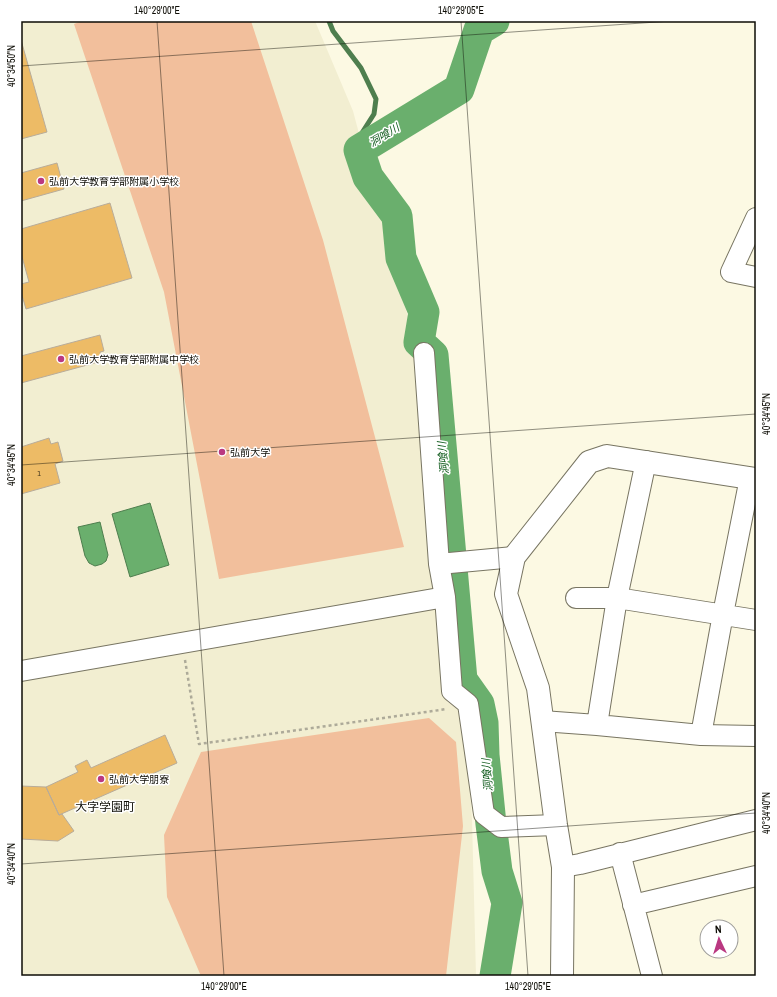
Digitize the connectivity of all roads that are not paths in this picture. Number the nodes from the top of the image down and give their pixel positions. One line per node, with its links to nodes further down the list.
1 (756, 218): 2 (street)
2 (756, 276)
3 (424, 353): 7 (street)
4 (646, 461): 5 (street); 6 (street); 10 (street)
5 (753, 478): 11 (street)
6 (514, 557): 7 (street); 14 (street)
7 (447, 563): 8 (street)
8 (445, 597): 13 (street); 19 (street)
9 (576, 598): 10 (street)
10 (617, 598): 11 (street); 15 (street)
11 (723, 614): 12 (street); 16 (street)
12 (756, 620)
13 (21, 671)
14 (542, 721): 15 (street); 19 (street)
15 (597, 725): 16 (street)
16 (701, 735): 17 (street)
17 (756, 736)
18 (756, 820): 20 (street)
19 (556, 825): 21 (street)
20 (620, 853): 21 (street); 23 (street)
21 (563, 867): 24 (street)
22 (756, 876): 23 (street)
23 (634, 904): 25 (street)
24 (562, 976)
25 (652, 976)

